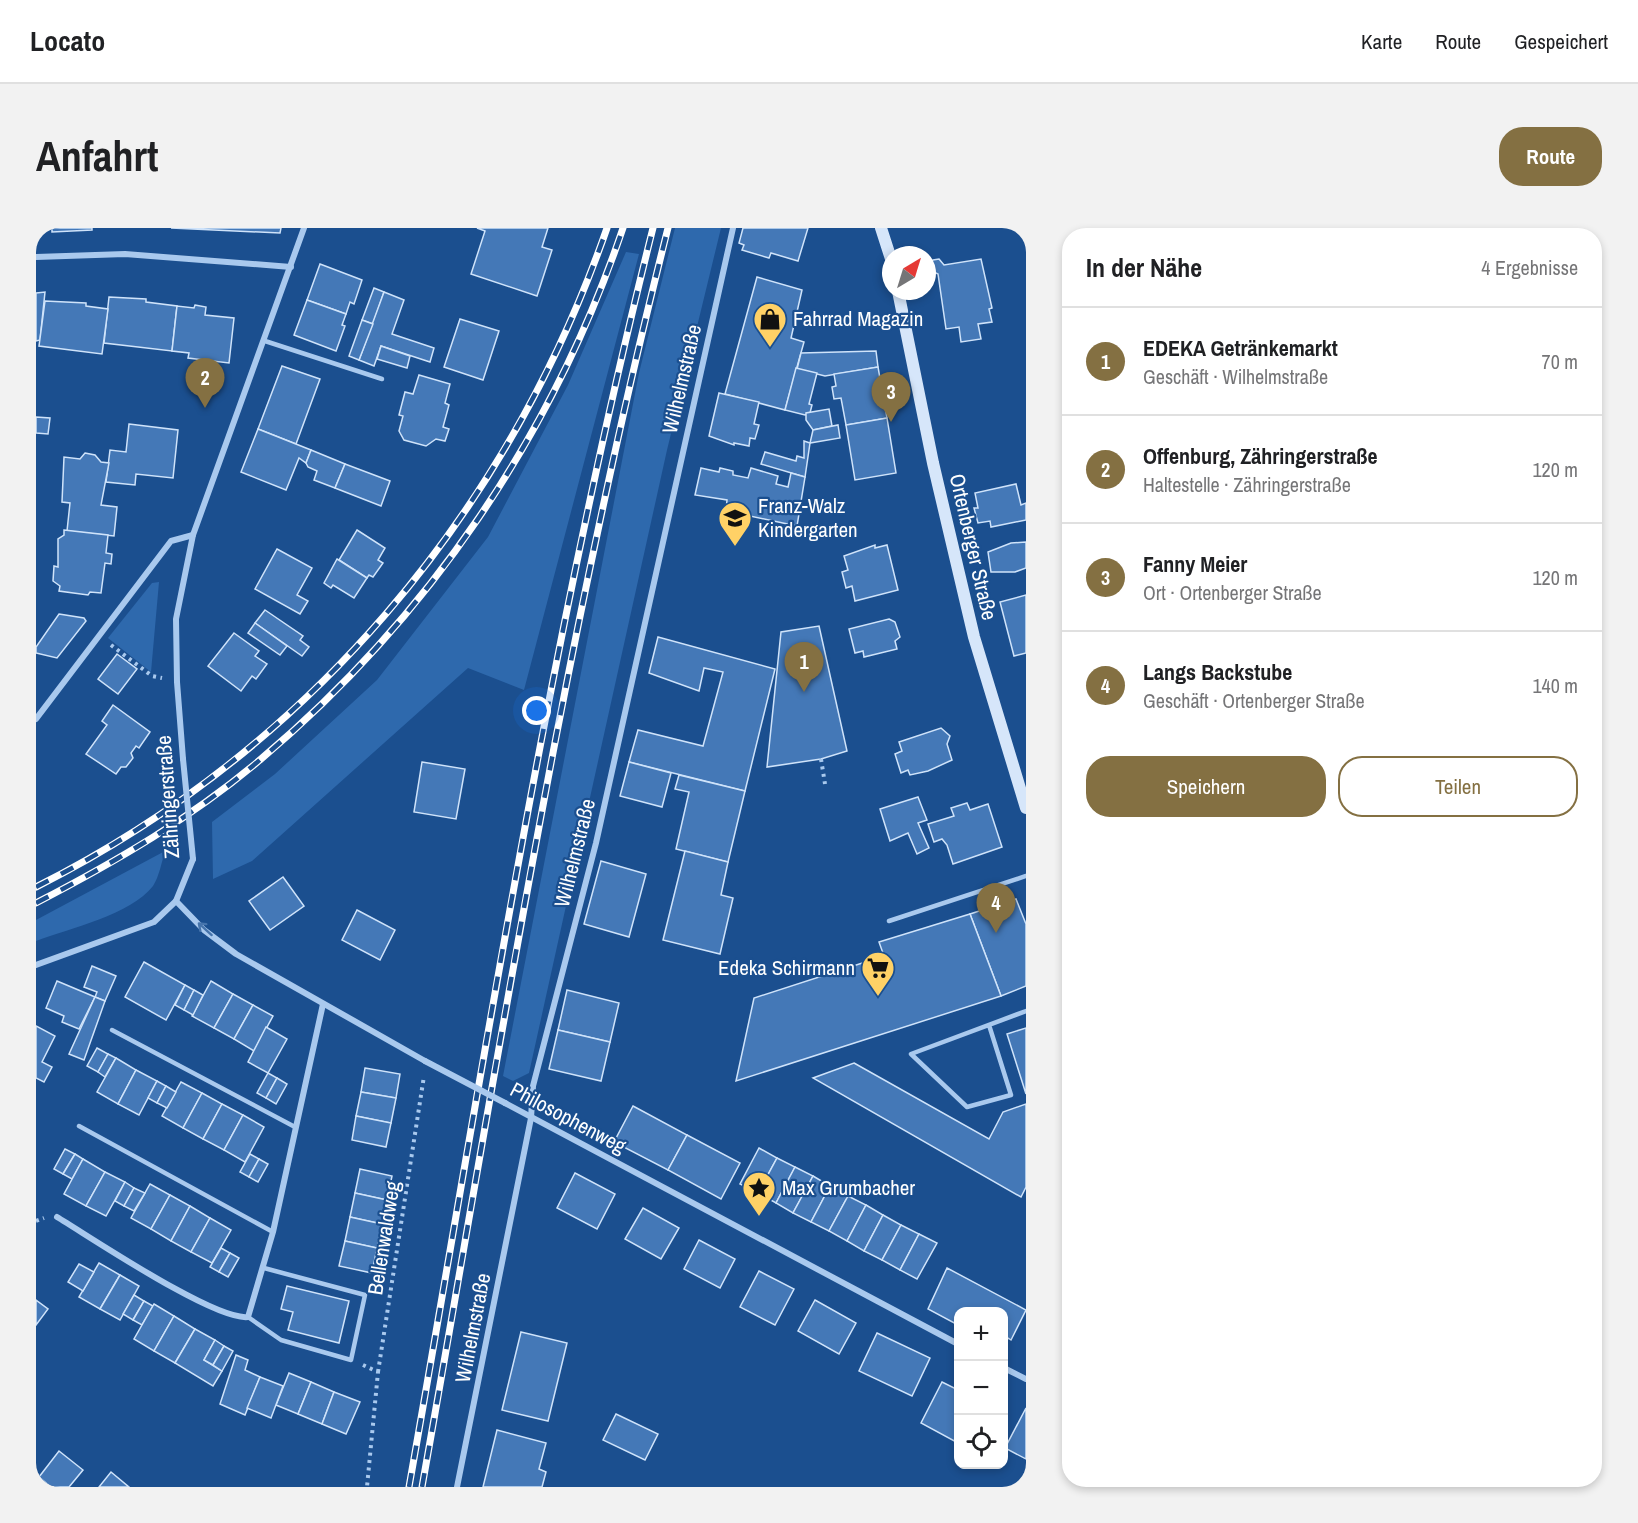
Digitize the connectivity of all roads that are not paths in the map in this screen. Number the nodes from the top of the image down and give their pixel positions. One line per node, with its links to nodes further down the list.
1 (304, 228): 6 (street, Zähringerstraße)
2 (881, 228): 4 (main road)
3 (732, 229): 21 (street, Wilhelmstraße)
4 (887, 246)
5 (36, 257): 6 (street)
6 (291, 267): 8 (street, Zähringerstraße)
7 (900, 300): 12 (main road, Ortenberger Straße)
8 (265, 341): 9 (lane); 10 (street, Zähringerstraße)
9 (382, 379)
10 (193, 535): 11 (street); 14 (street, Zähringerstraße, bridge)
11 (36, 719)
12 (1026, 808)
13 (1026, 876): 15 (lane)
14 (176, 901): 16 (street, Zähringerstraße); 17 (street, Philosophenweg, one-way to 14)
15 (889, 921)
16 (36, 965)
17 (323, 1004): 21 (street, Philosophenweg, bridge); 23 (street)
18 (1026, 1011): 19 (lane)
19 (989, 1025): 19 (lane)
20 (112, 1030): 23 (lane)
21 (531, 1118): 28 (street, Philosophenweg); 31 (street, Wilhelmstraße)
22 (79, 1126): 25 (lane)
23 (295, 1127): 25 (street)
24 (57, 1217): 27 (street)
25 (273, 1232): 26 (street)
26 (264, 1268): 27 (street); 27 (lane, Bellenwaldweg)
27 (248, 1317)
28 (954, 1342)
29 (1008, 1370): 30 (street)
30 (1026, 1379)
31 (457, 1487)

